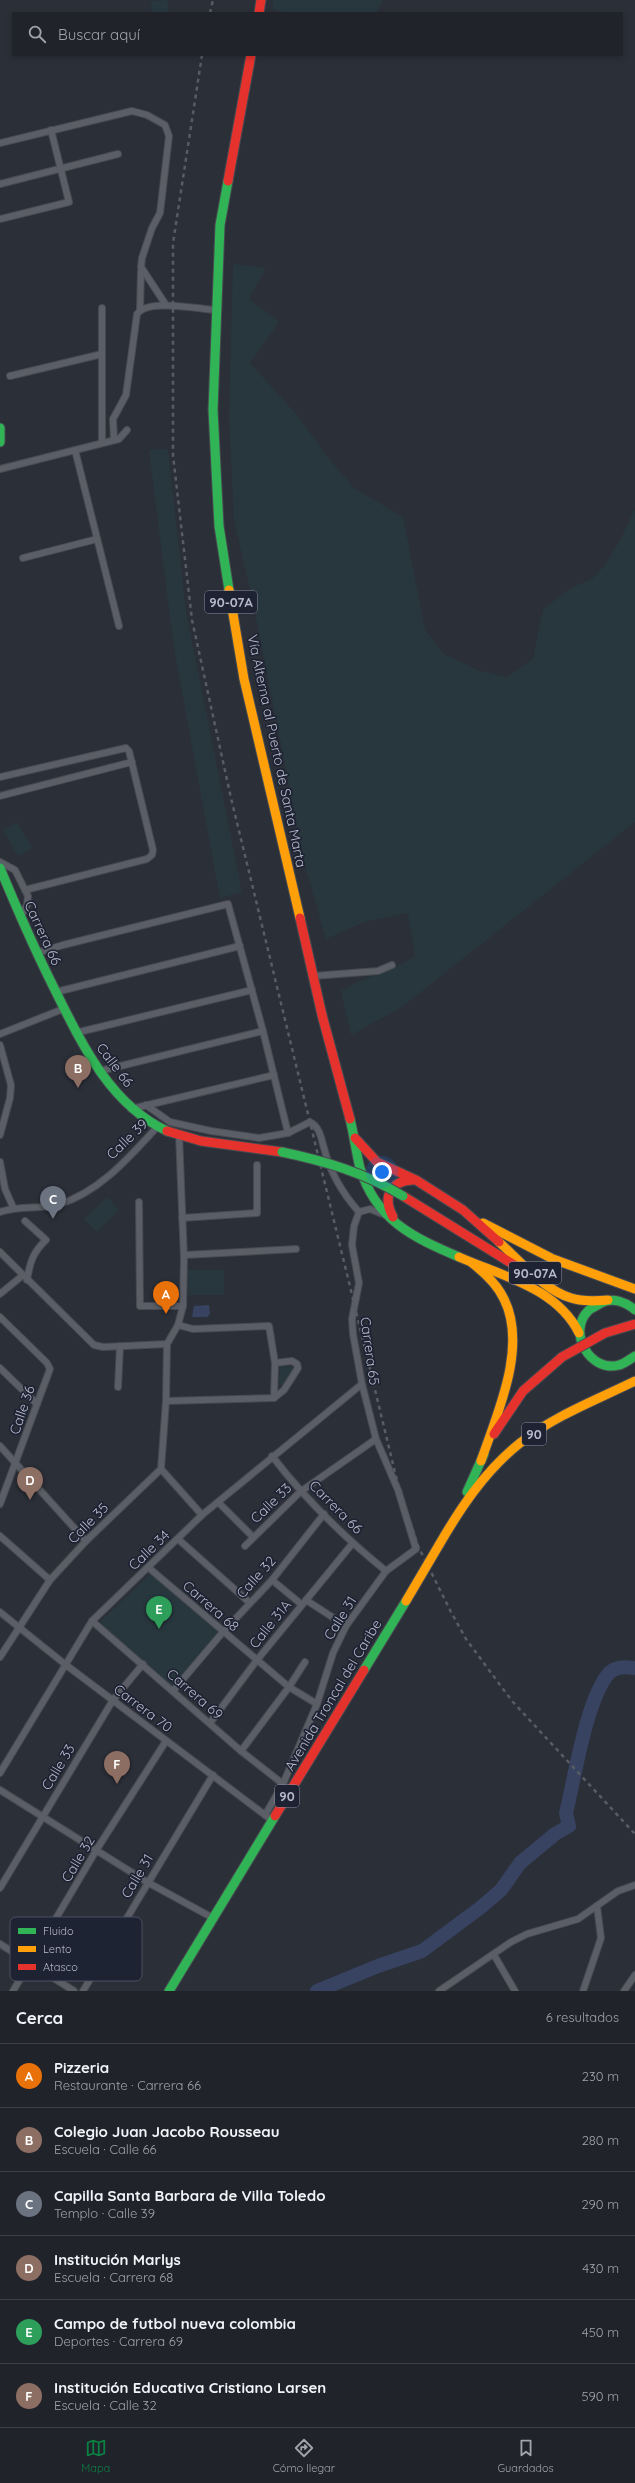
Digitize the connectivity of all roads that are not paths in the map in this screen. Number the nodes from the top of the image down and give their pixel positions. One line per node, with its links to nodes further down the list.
1 (261, 0): 2 (main road)
2 (259, 12)
3 (251, 56): 14 (main road, Vía Alterna al Puerto de Santa Marta / 90-07A)
4 (52, 130): 5 (street); 7 (street); 10 (street)
5 (0, 143)
6 (118, 154): 7 (street)
7 (60, 169): 8 (street); 9 (street)
8 (0, 184)
9 (0, 219)
10 (141, 267): 11 (street); 13 (street)
11 (166, 305): 13 (street); 14 (street)
12 (102, 308): 15 (street)
13 (140, 310): 19 (street)
14 (216, 310): 37 (main road, Vía Alterna al Puerto de Santa Marta / 90-07A)
15 (102, 354): 16 (street); 21 (street)
16 (10, 376)
17 (0, 428): 20 (main road)
18 (127, 430): 19 (street)
19 (114, 440): 21 (street)
20 (0, 442)
21 (102, 443): 22 (street)
22 (75, 450): 23 (street); 24 (street)
23 (0, 469)
24 (97, 539): 25 (street); 26 (street)
25 (24, 558)
26 (119, 626)
27 (132, 762): 28 (street); 29 (street); 32 (street)
28 (0, 777)
29 (0, 796)
30 (0, 862): 32 (street)
31 (0, 868): 33 (main road, Carrera 66)
32 (25, 890): 33 (street)
33 (20, 918): 35 (main road, Carrera 66)
34 (240, 946): 35 (street); 38 (street); 39 (street)
35 (36, 954): 39 (main road, Carrera 66)
36 (392, 966): 37 (street)
37 (313, 976): 53 (main road, Vía Alterna al Puerto de Santa Marta / 90-07A)
38 (252, 990): 41 (street); 42 (street)
39 (56, 992): 40 (main road, Carrera 66)
40 (63, 1009): 42 (main road, Calle 66); 43 (street)
41 (263, 1031): 45 (street); 46 (street)
42 (75, 1033): 45 (main road, Calle 66)
43 (0, 1034)
44 (0, 1045): 52 (street)
45 (100, 1071): 48 (main road, Calle 66)
46 (274, 1075): 47 (street); 50 (street)
47 (146, 1105): 48 (street); 50 (street)
48 (131, 1109): 49 (main road, Calle 66)
49 (158, 1126): 51 (main road, Calle 39); 58 (street, Calle 39)
50 (288, 1133): 60 (street)
51 (179, 1134): 62 (street); 71 (main road, Calle 39, bridge)
52 (0, 1135)
53 (355, 1138): 56 (main road, Vía Alterna al Puerto de Santa Marta / 90-07A); 61 (main road, Vía Alterna al Puerto de Santa Marta / 90-07A)
54 (0, 1162): 58 (street)
55 (257, 1165): 62 (street)
56 (416, 1180): 63 (main road, Vía Alterna al Puerto de Santa Marta / 90-07A); 65 (main road)
57 (139, 1202): 77 (street)
58 (13, 1207): 59 (street, Calle 39)
59 (0, 1212)
60 (359, 1212): 61 (street); 89 (street, Carrera 65)
61 (385, 1215): 65 (main road, Vía Alterna al Puerto de Santa Marta / 90-07A)
62 (182, 1218): 68 (street)
63 (474, 1219): 71 (main road, Vía Alterna al Puerto de Santa Marta / 90-07A); 72 (main road)
64 (25, 1221): 70 (street)
65 (404, 1229): 69 (main road, Vía Alterna al Puerto de Santa Marta / 90-07A)
66 (296, 1249): 68 (street)
67 (0, 1252): 70 (street)
68 (184, 1255): 77 (street)
69 (472, 1263): 71 (main road, Vía Alterna al Puerto de Santa Marta / 90-07A); 97 (main road)
70 (25, 1278): 73 (street); 84 (street)
71 (543, 1288): 74 (main road, Vía Alterna al Puerto de Santa Marta / 90-07A); 82 (main road, Vía Alterna al Puerto de Santa Marta / 90-07A)
72 (635, 1289)
73 (0, 1294)
74 (608, 1300): 75 (main road, Vía Alterna al Puerto de Santa Marta); 82 (main road)
75 (621, 1301): 76 (main road, Vía Alterna al Puerto de Santa Marta); 78 (main road)
76 (635, 1303)
77 (183, 1306): 80 (street)
78 (635, 1310)
79 (0, 1317): 93 (street, Calle 36)
80 (178, 1324): 83 (street); 86 (street)
81 (635, 1324): 97 (main road, Avenida Troncal del Caribe / 90, bridge)
82 (579, 1333): 85 (main road, Vía Alterna al Puerto de Santa Marta)
83 (167, 1344): 84 (street); 92 (street)
84 (120, 1346): 90 (street)
85 (635, 1356)
86 (275, 1363): 91 (street); 91 (street)
87 (0, 1368): 93 (street)
88 (635, 1381): 105 (main road, Avenida Troncal del Caribe / 90)
89 (362, 1384): 94 (street, Carrera 65); 96 (street, Calle 34)
90 (118, 1387)
91 (274, 1398): 92 (street)
92 (166, 1401): 99 (street)
93 (37, 1404): 98 (street, Calle 36)
94 (376, 1439): 100 (street, Calle 33); 112 (street, Carrera 65)
95 (0, 1446): 98 (street)
96 (272, 1456): 100 (street, Carrera 66); 101 (street, Calle 34)
97 (481, 1461): 105 (main road, Avenida Troncal del Caribe / 90)
98 (17, 1462): 102 (street, Calle 36); 109 (street)
99 (161, 1469): 104 (street); 109 (street, Calle 35)
100 (300, 1492): 103 (street, Carrera 66); 107 (street, Calle 33)
101 (218, 1502): 104 (street, Calle 34); 107 (street)
102 (0, 1504)
103 (324, 1514): 110 (street, Carrera 66); 116 (street, Calle 32)
104 (202, 1515): 108 (street, Calle 34)
105 (457, 1515): 141 (main road, Avenida Troncal del Caribe / 90, bridge)
106 (0, 1536): 115 (street)
107 (253, 1537): 111 (street, Calle 33)
108 (178, 1538): 113 (street, Calle 34); 118 (street)
109 (86, 1541): 115 (street, Calle 35)
110 (352, 1544): 114 (street, Carrera 66); 117 (street, Calle 31A)
111 (244, 1546)
112 (416, 1549): 114 (street, Calle 31)
113 (149, 1568): 120 (street, Calle 34); 123 (street, Carrera 68)
114 (386, 1571): 121 (street, Calle 31)
115 (50, 1580): 122 (street, Calle 35)
116 (272, 1580): 117 (street); 118 (street, Calle 32)
117 (304, 1602): 121 (street); 125 (street, Calle 31A)
118 (250, 1603): 123 (street, Calle 32)
119 (0, 1612): 122 (street, Carrera 70)
120 (92, 1621): 127 (street, Carrera 69); 128 (street, Calle 34)
121 (346, 1626): 132 (street, Calle 31)
122 (18, 1628): 124 (street, Calle 35); 128 (street, Carrera 70)
123 (223, 1632): 125 (street, Carrera 68); 130 (street, Calle 32)
124 (0, 1657)
125 (257, 1660): 129 (street, Carrera 68); 133 (street, Calle 31A)
126 (305, 1662): 129 (street)
127 (143, 1664): 130 (street, Carrera 69); 131 (street, Calle 33)
128 (66, 1665): 131 (street, Carrera 70); 136 (street, Calle 34)
129 (289, 1687): 132 (street, Carrera 68); 135 (street)
130 (173, 1691): 133 (street, Carrera 69)
131 (113, 1700): 134 (street, Carrera 70); 140 (street, Calle 33)
132 (317, 1704): 138 (street, Calle 31)
133 (210, 1723): 135 (street, Carrera 69)
134 (166, 1740): 137 (street, Carrera 70); 142 (street, Calle 32)
135 (240, 1751): 138 (street, Carrera 69)
136 (0, 1773)
137 (214, 1775): 141 (street, Carrera 70); 143 (street, Calle 31)
138 (283, 1784): 141 (street, Calle 31)
139 (0, 1790): 140 (street)
140 (42, 1816): 142 (street); 145 (street, Calle 33)
141 (269, 1818): 149 (main road, Avenida Troncal del Caribe / 90)
142 (97, 1849): 143 (street); 147 (street, Calle 32)
143 (147, 1882): 148 (street, Calle 31); 149 (street)
144 (635, 1885): 146 (street)
145 (0, 1888)
146 (597, 1906): 152 (street); 163 (street)
147 (57, 1917)
148 (126, 1917)
149 (213, 1918): 157 (main road, Avenida Troncal del Caribe / 90)
150 (0, 1944): 151 (street)
151 (10, 1951)
152 (494, 1955): 161 (street); 162 (street)
153 (635, 1975): 164 (street)
154 (19, 1981): 158 (street, Calle 32)
155 (57, 1981): 159 (street)
156 (89, 1981): 160 (street, Calle 31)
157 (172, 1990)
158 (13, 1991)
159 (74, 1991)
160 (83, 1991)
161 (439, 1991)
162 (515, 1991)
163 (583, 1991)
164 (624, 1991)

